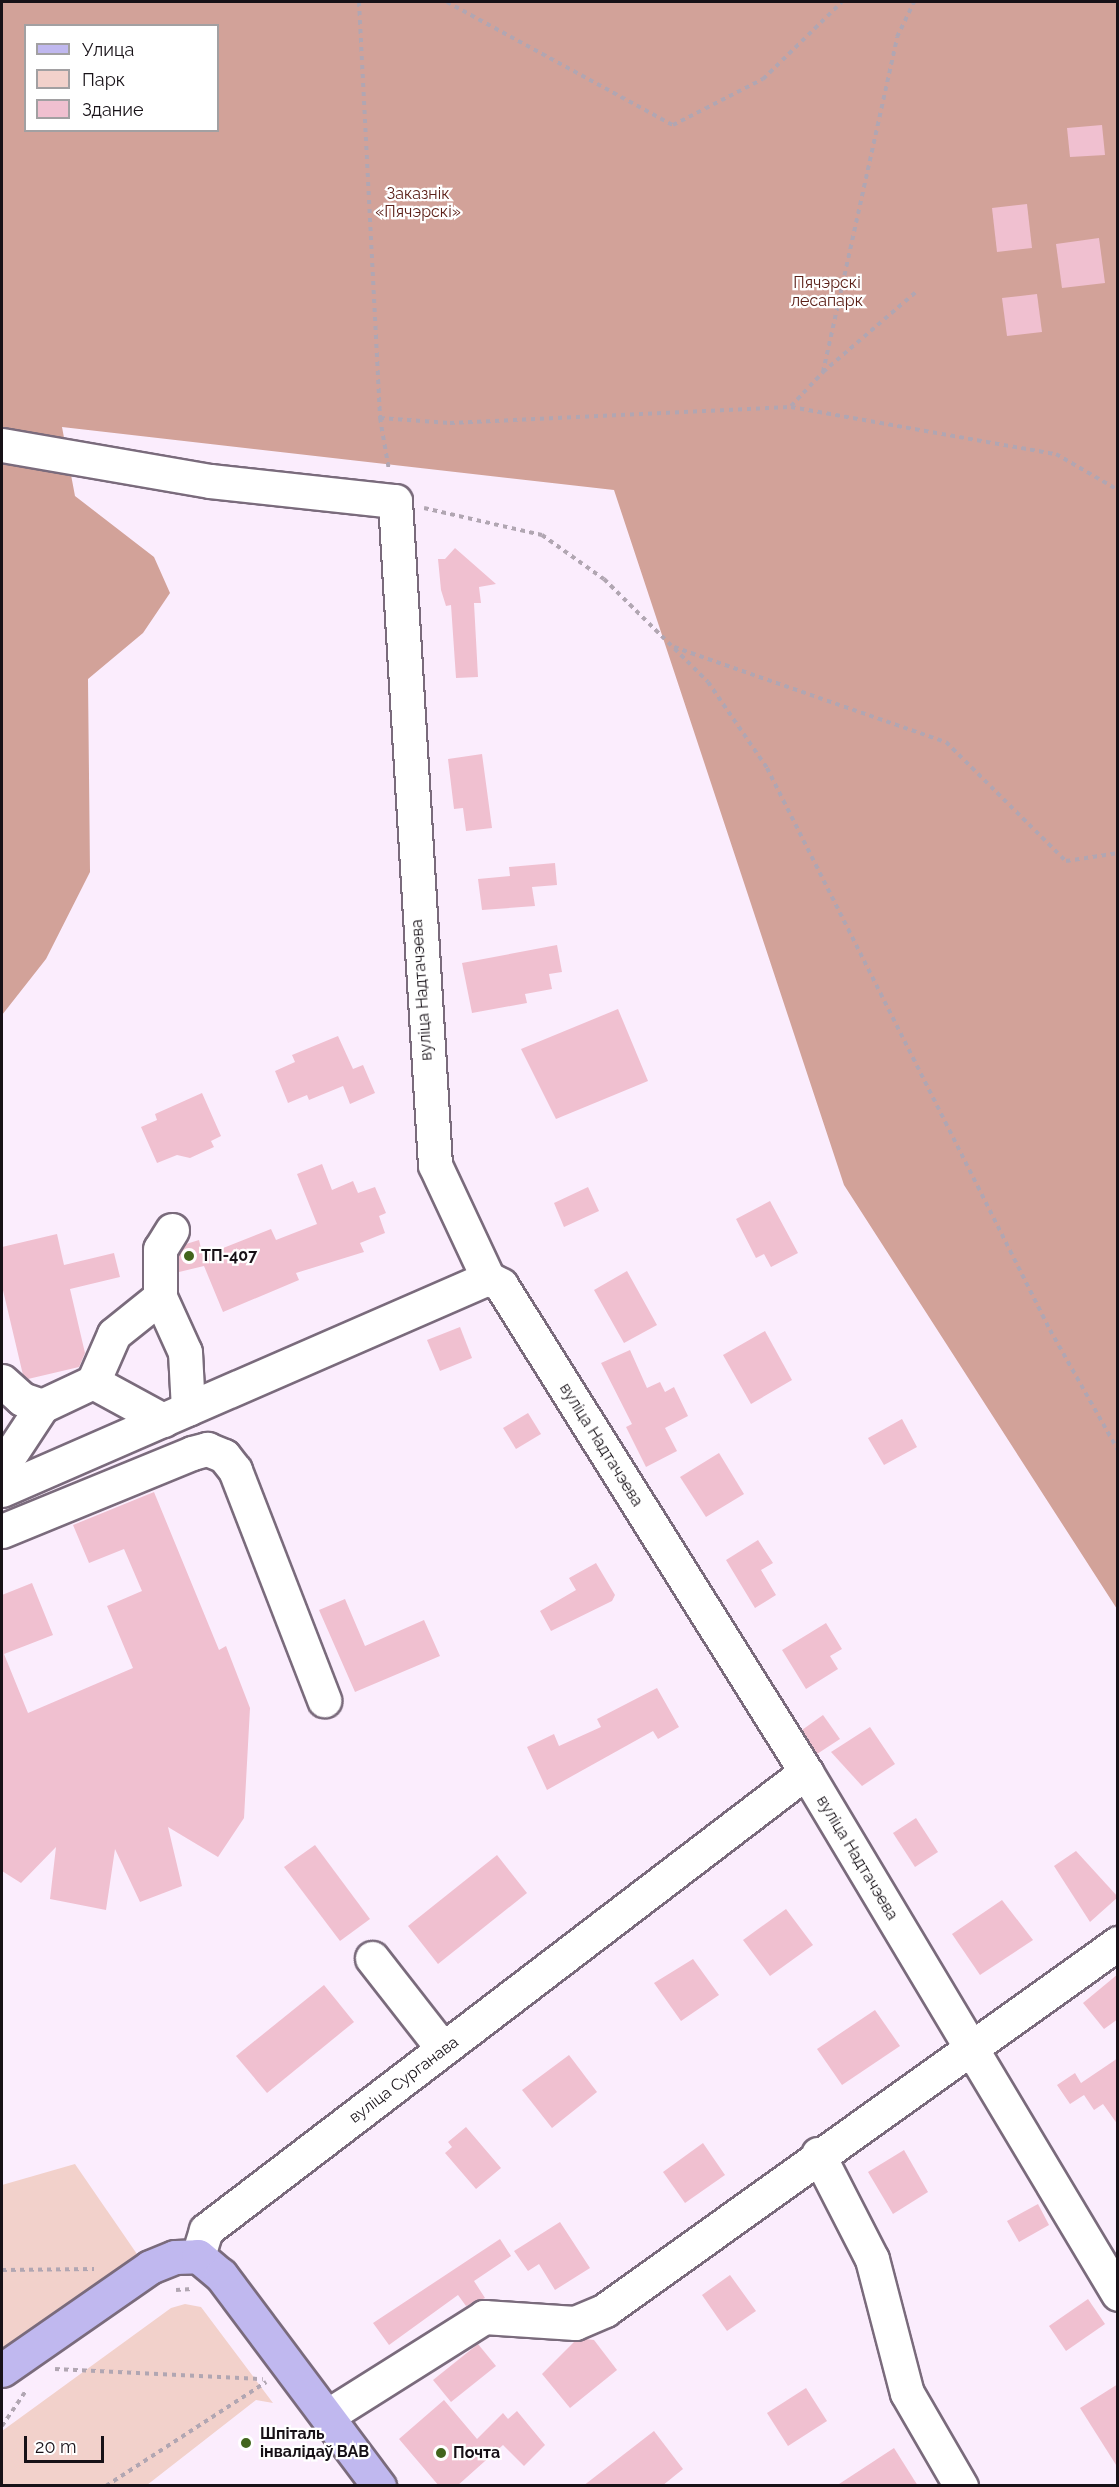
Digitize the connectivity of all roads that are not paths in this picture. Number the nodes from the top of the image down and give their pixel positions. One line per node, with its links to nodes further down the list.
1 (2, 445): 3 (street, вуліца Надтачэева)
2 (172, 1230): 4 (street)
3 (488, 1278): 8 (street); 13 (street, вуліца Надтачэева)
4 (160, 1297): 6 (street); 8 (street)
5 (2, 1381): 7 (street)
6 (93, 1383): 7 (street); 8 (street)
7 (42, 1406): 9 (street)
8 (176, 1414): 10 (street)
9 (2, 1467)
10 (2, 1490)
11 (2, 1532): 12 (street)
12 (324, 1700)
13 (806, 1772): 16 (street, вуліца Надтачэева); 17 (street, вуліца Сурганава)
14 (1118, 1943): 16 (street)
15 (372, 1958): 17 (street)
16 (970, 2048): 18 (street); 20 (street, вуліца Надтачэева)
17 (444, 2049): 19 (street, вуліца Сурганава)
18 (818, 2154): 22 (street); 24 (street)
19 (198, 2256): 21 (main road); 22 (main road)
20 (1118, 2294)
21 (2, 2370)
22 (327, 2416): 23 (main road)
23 (379, 2486)
24 (961, 2486)

